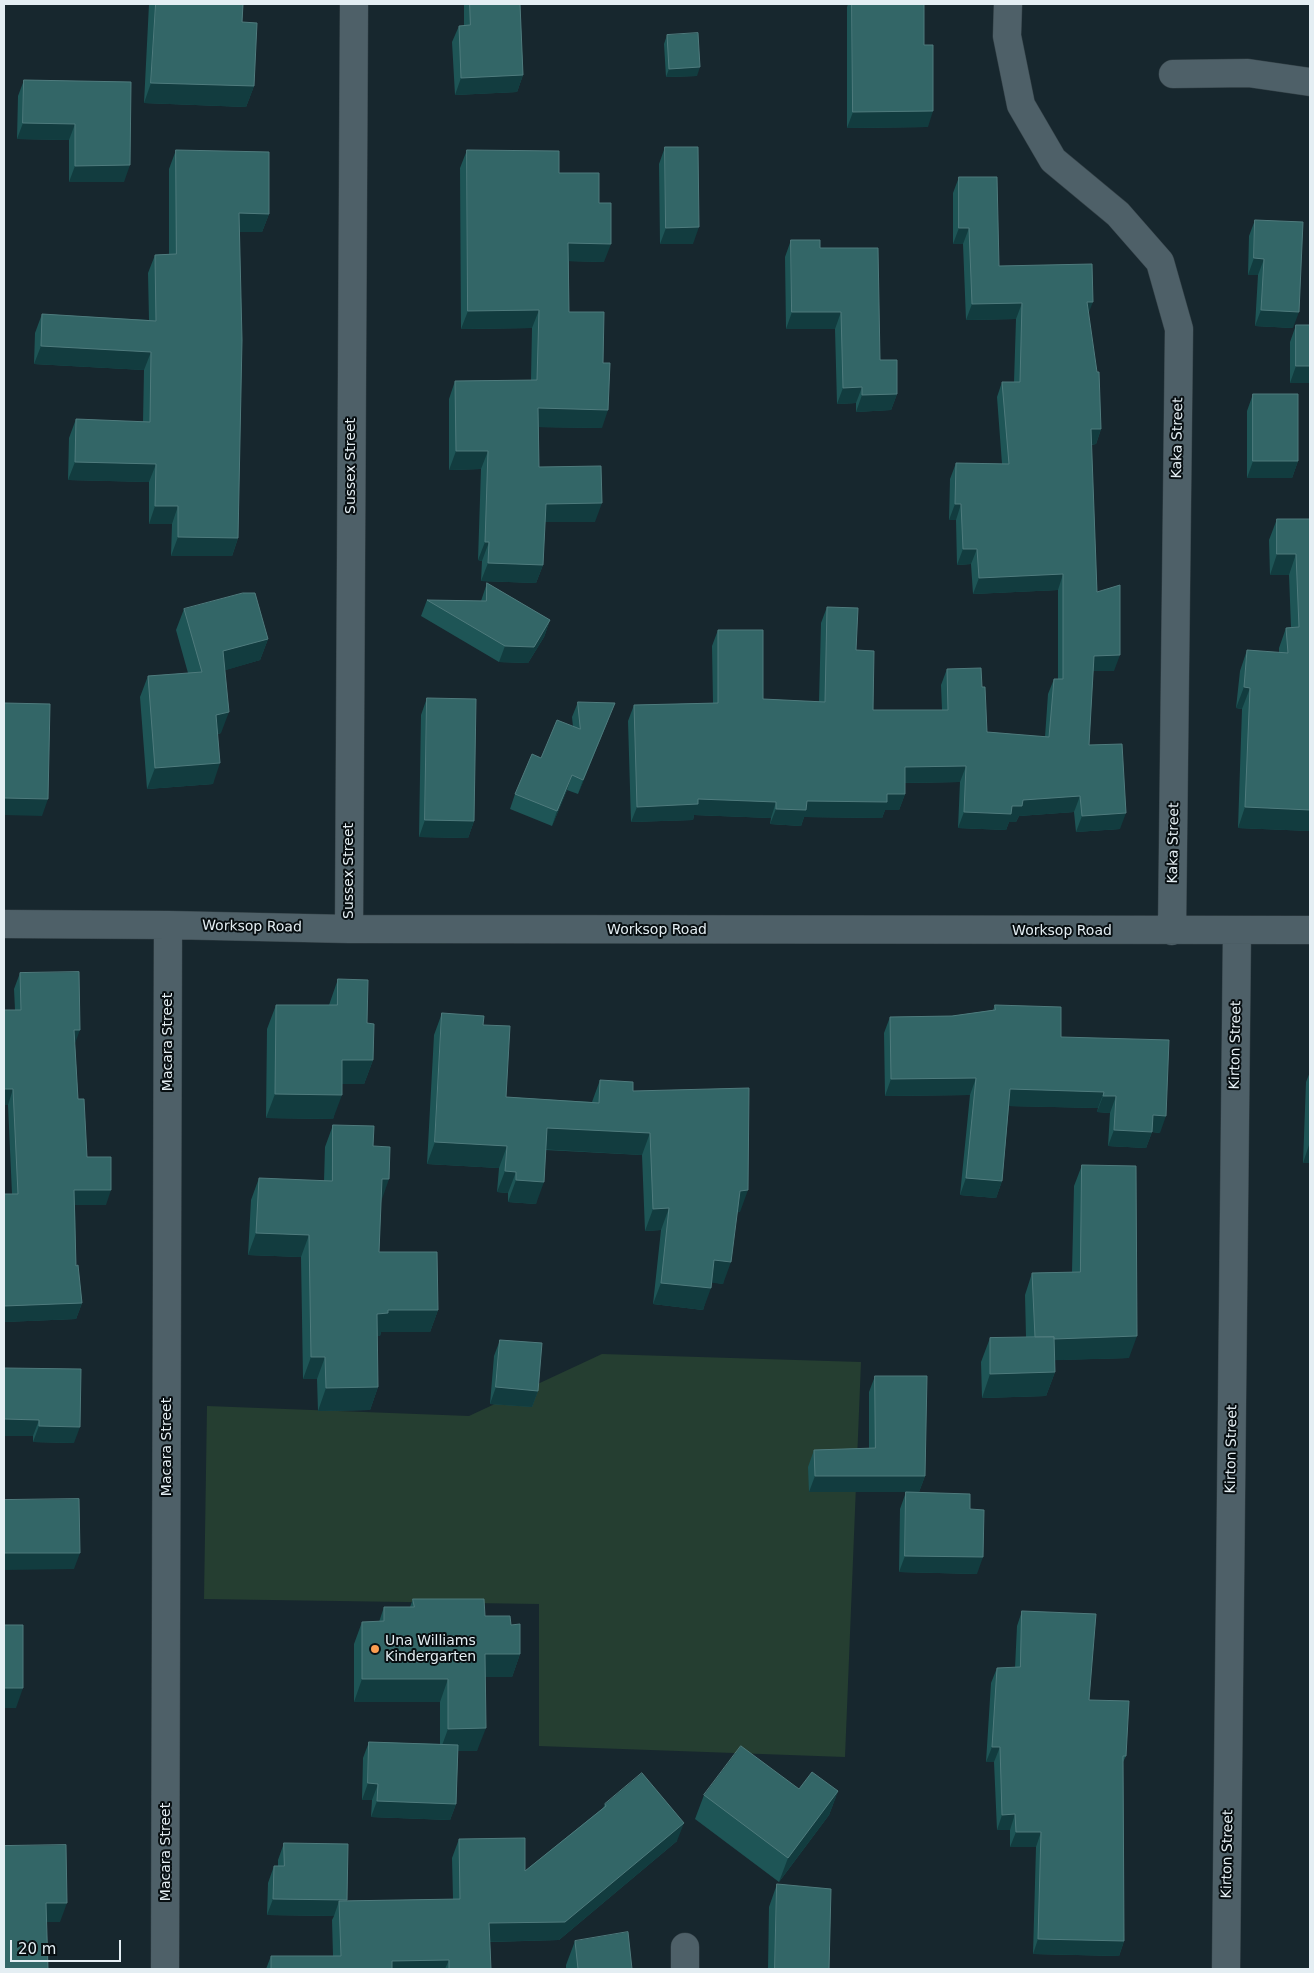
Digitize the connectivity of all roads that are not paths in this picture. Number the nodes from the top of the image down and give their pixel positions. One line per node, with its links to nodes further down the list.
1 (354, 4): 7 (street, Sussex Street)
2 (1008, 4): 10 (street, Kaka Street)
3 (1173, 74): 4 (street)
4 (1310, 82)
5 (4, 924): 6 (street, Worksop Road)
6 (168, 925): 7 (street, Worksop Road); 11 (street, Macara Street)
7 (349, 929): 10 (street, Worksop Road)
8 (1237, 930): 9 (street, Worksop Road); 10 (street, Worksop Road); 12 (street, Kirton Street)
9 (1310, 930)
10 (1172, 931)
11 (165, 1969)
12 (1226, 1969)

